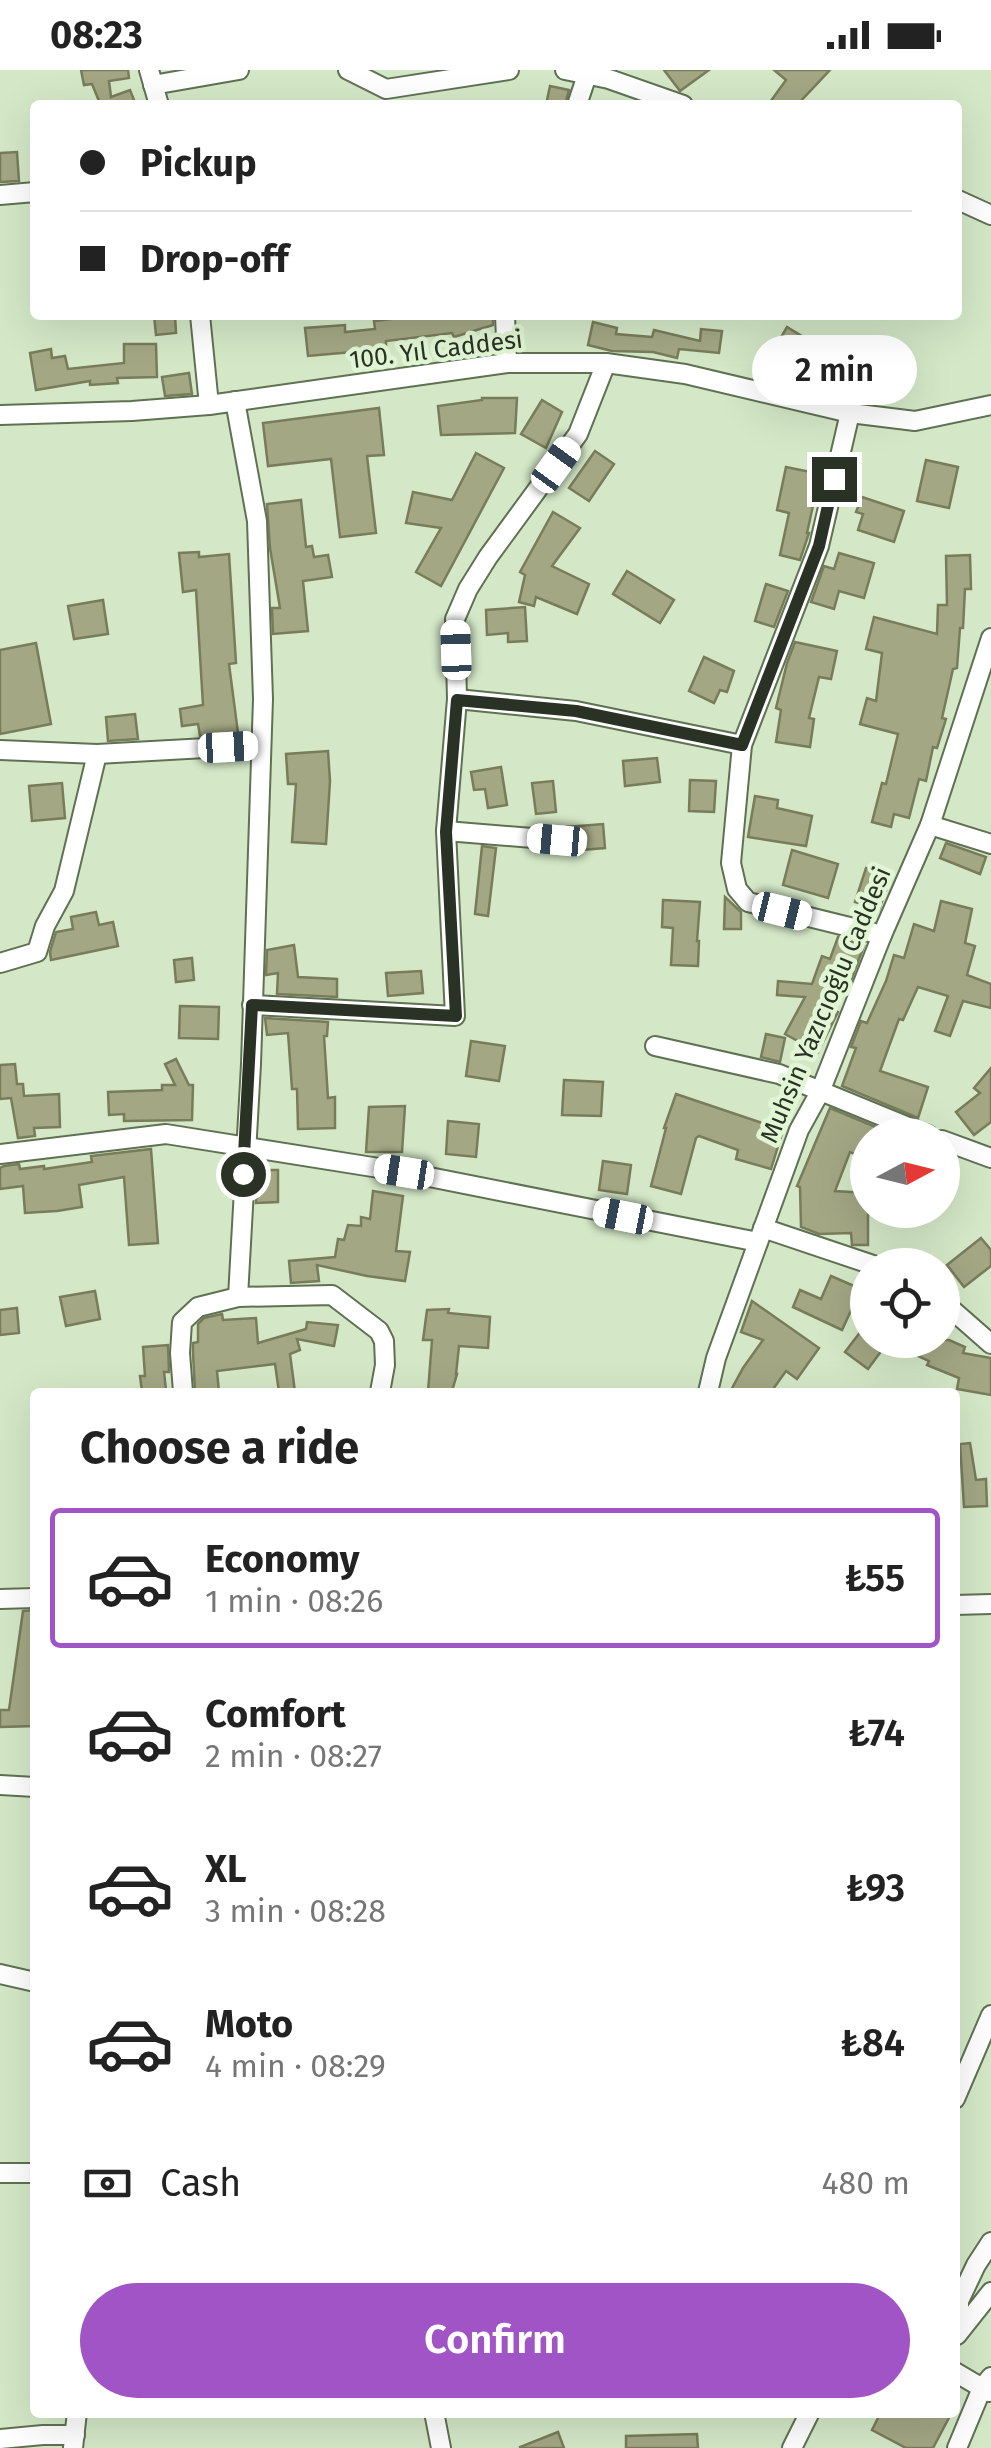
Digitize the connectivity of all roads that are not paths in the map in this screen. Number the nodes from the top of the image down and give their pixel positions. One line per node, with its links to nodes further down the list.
1 (239, 70): 6 (street)
2 (348, 70): 8 (street)
3 (510, 70): 8 (street)
4 (565, 70): 5 (street)
5 (587, 75): 7 (street); 9 (street)
6 (151, 78)
7 (633, 79): 10 (street)
8 (390, 97)
9 (579, 100)
10 (673, 100)
11 (30, 192): 12 (street)
12 (0, 195)
13 (962, 202): 14 (street)
14 (991, 215)
15 (201, 320): 20 (street)
16 (505, 320): 18 (street)
17 (606, 362): 18 (street, 100. Yıl Caddesi); 22 (street, 100. Yıl Caddesi); 25 (street)
18 (507, 363): 19 (street, 100. Yıl Caddesi)
19 (235, 401): 20 (street, 100. Yıl Caddesi); 26 (street)
20 (209, 404): 23 (street, 100. Yıl Caddesi)
21 (991, 405): 22 (street, 100. Yıl Caddesi)
22 (850, 413): 27 (street)
23 (0, 415)
24 (991, 638): 30 (street, Muhsin Yazıcıoğlu Caddesi)
25 (457, 700): 27 (street); 31 (street)
26 (261, 745): 29 (street); 36 (street)
27 (742, 745): 34 (street)
28 (0, 750): 29 (street)
29 (97, 754): 35 (street)
30 (930, 825): 33 (street); 34 (street, Muhsin Yazıcıoğlu Caddesi)
31 (446, 832): 32 (street); 36 (street)
32 (557, 840)
33 (991, 844)
34 (882, 936): 38 (street, Muhsin Yazıcıoğlu Caddesi)
35 (0, 963)
36 (252, 1005): 40 (street)
37 (654, 1046): 38 (street)
38 (820, 1092): 39 (street); 44 (street, Muhsin Yazıcıoğlu Caddesi)
39 (885, 1118)
40 (245, 1147): 42 (street); 44 (street); 46 (street)
41 (960, 1147): 43 (street)
42 (0, 1154)
43 (991, 1158)
44 (761, 1235): 45 (street); 51 (street, Muhsin Yazıcıoğlu Caddesi)
45 (850, 1259)
46 (238, 1296): 49 (street); 50 (street)
47 (960, 1316): 48 (street)
48 (990, 1340)
49 (183, 1388)
50 (381, 1388)
51 (709, 1388)
52 (30, 1598): 53 (street)
53 (0, 1599)
54 (991, 1604): 55 (street)
55 (960, 1605)
56 (0, 1785): 57 (street)
57 (30, 1787)
58 (0, 1974): 59 (street)
59 (30, 1981)
60 (991, 2015): 61 (street)
61 (960, 2087)
62 (0, 2173): 63 (street)
63 (30, 2173)
64 (991, 2242): 66 (street)
65 (991, 2292): 67 (street)
66 (960, 2299)
67 (960, 2330)
68 (960, 2374): 69 (street)
69 (988, 2386): 76 (street)
70 (435, 2418): 74 (street)
71 (807, 2418): 75 (street)
72 (0, 2440): 73 (street)
73 (74, 2441)
74 (441, 2448)
75 (792, 2448)
76 (958, 2448)

